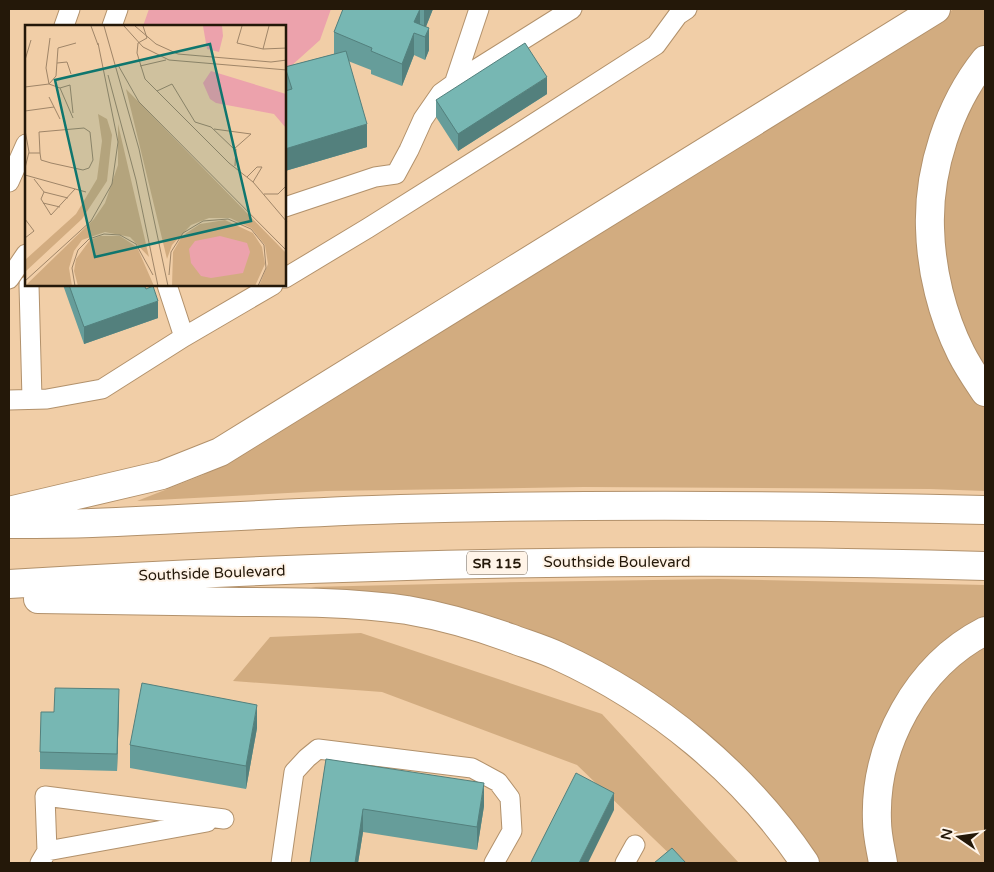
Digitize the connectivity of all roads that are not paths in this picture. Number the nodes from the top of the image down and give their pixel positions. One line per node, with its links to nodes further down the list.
1 (70, 9): 7 (street)
2 (118, 9): 8 (street)
3 (479, 9): 10 (street)
4 (572, 9): 10 (street)
5 (936, 9): 27 (highway)
6 (677, 11): 14 (street)
7 (64, 25)
8 (112, 25)
9 (985, 60): 23 (highway)
10 (454, 84): 12 (street)
11 (25, 146): 13 (street)
12 (396, 174): 14 (street); 15 (street)
13 (9, 182)
14 (404, 206): 17 (street)
15 (286, 207)
16 (25, 255): 18 (street)
17 (286, 277)
18 (9, 279)
19 (29, 286): 25 (street)
20 (167, 286): 22 (street)
21 (270, 286): 22 (street)
22 (184, 337): 25 (street)
23 (985, 392)
24 (9, 400): 25 (street)
25 (32, 400)
26 (985, 510): 28 (highway)
27 (9, 511)
28 (9, 524)
29 (985, 566): 30 (highway, Southside Boulevard / SR 115)
30 (9, 584)
31 (9, 598): 38 (highway)
32 (985, 631): 39 (highway)
33 (635, 845): 37 (street)
34 (44, 857): 34 (street)
35 (281, 863): 36 (street)
36 (494, 863)
37 (625, 863)
38 (805, 863)
39 (883, 863)

